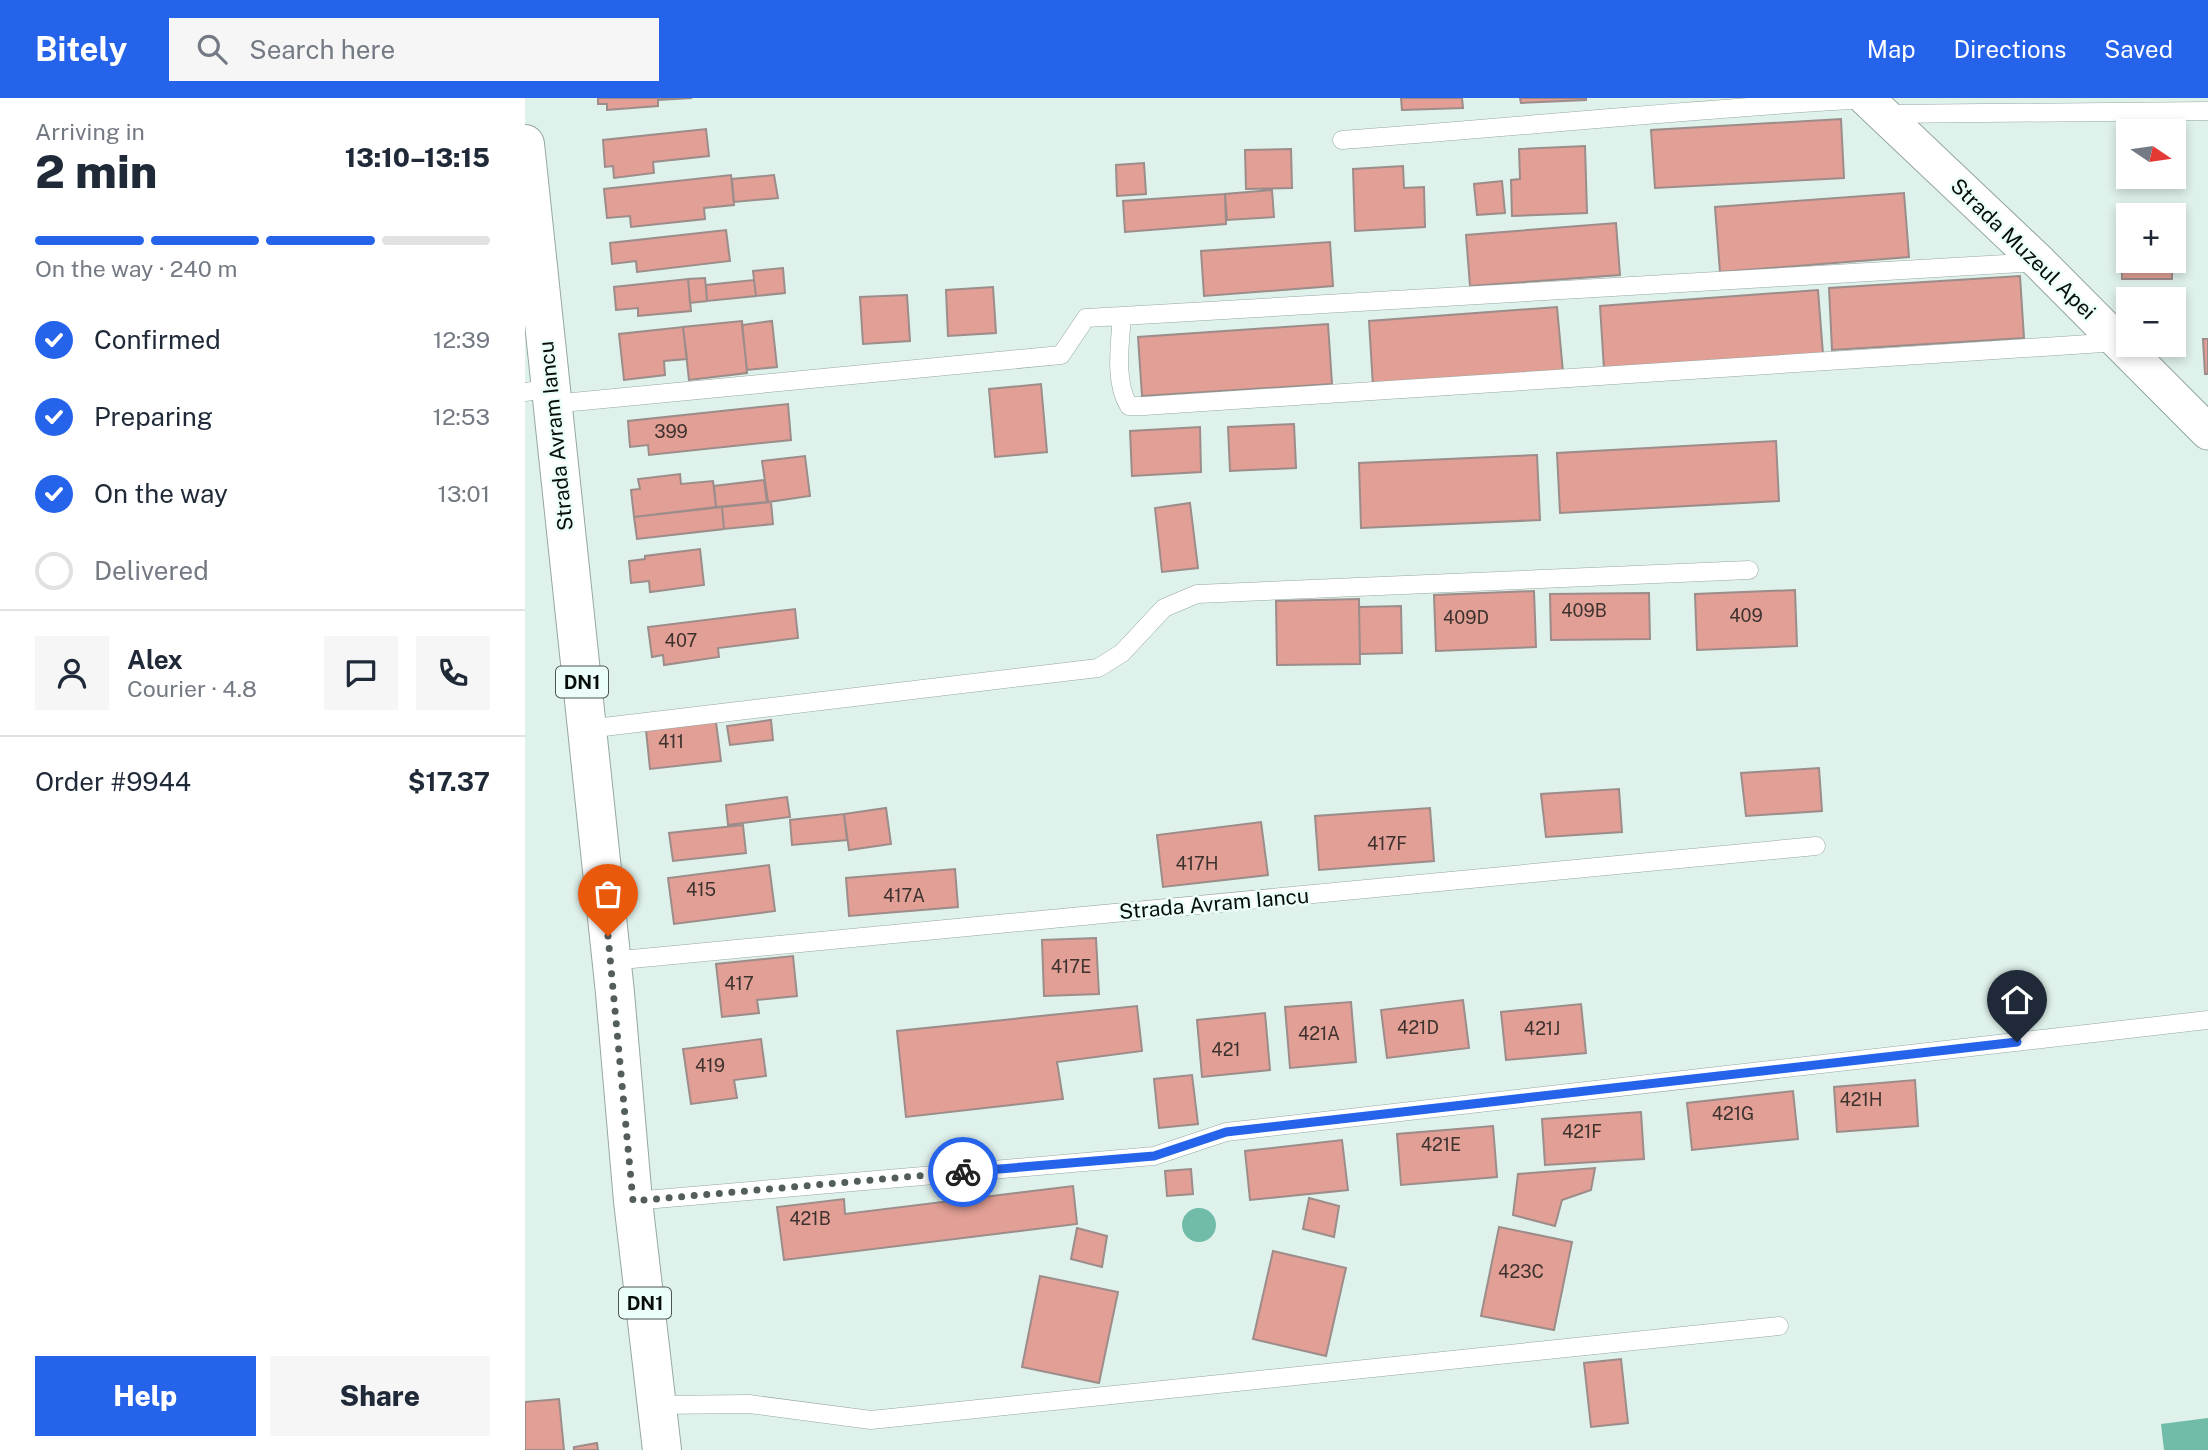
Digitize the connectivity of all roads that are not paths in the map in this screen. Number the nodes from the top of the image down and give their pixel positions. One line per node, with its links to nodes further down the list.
1 (1872, 104): 2 (lane); 3 (lane); 5 (street, Strada Muzeul Apei)
2 (2208, 111)
3 (1342, 140)
4 (525, 144): 10 (main road, Strada Avram Iancu / DN1)
5 (2039, 262): 6 (lane); 7 (street, Strada Muzeul Apei)
6 (1122, 316): 8 (lane); 10 (lane)
7 (2116, 340)
8 (2116, 342)
9 (2133, 357): 11 (street, Strada Muzeul Apei)
10 (543, 395): 13 (main road, Strada Avram Iancu / DN1)
11 (2208, 432)
12 (1749, 570): 13 (lane)
13 (587, 729): 15 (main road, Strada Avram Iancu / DN1)
14 (1816, 846): 15 (lane, Strada Avram Iancu)
15 (611, 961): 17 (main road, Strada Avram Iancu / DN1)
16 (2208, 1020): 17 (lane)
17 (633, 1201): 19 (main road, Strada Avram Iancu / DN1)
18 (1779, 1326): 19 (lane)
19 (657, 1405): 20 (main road, Strada Avram Iancu / DN1)
20 (662, 1450)

